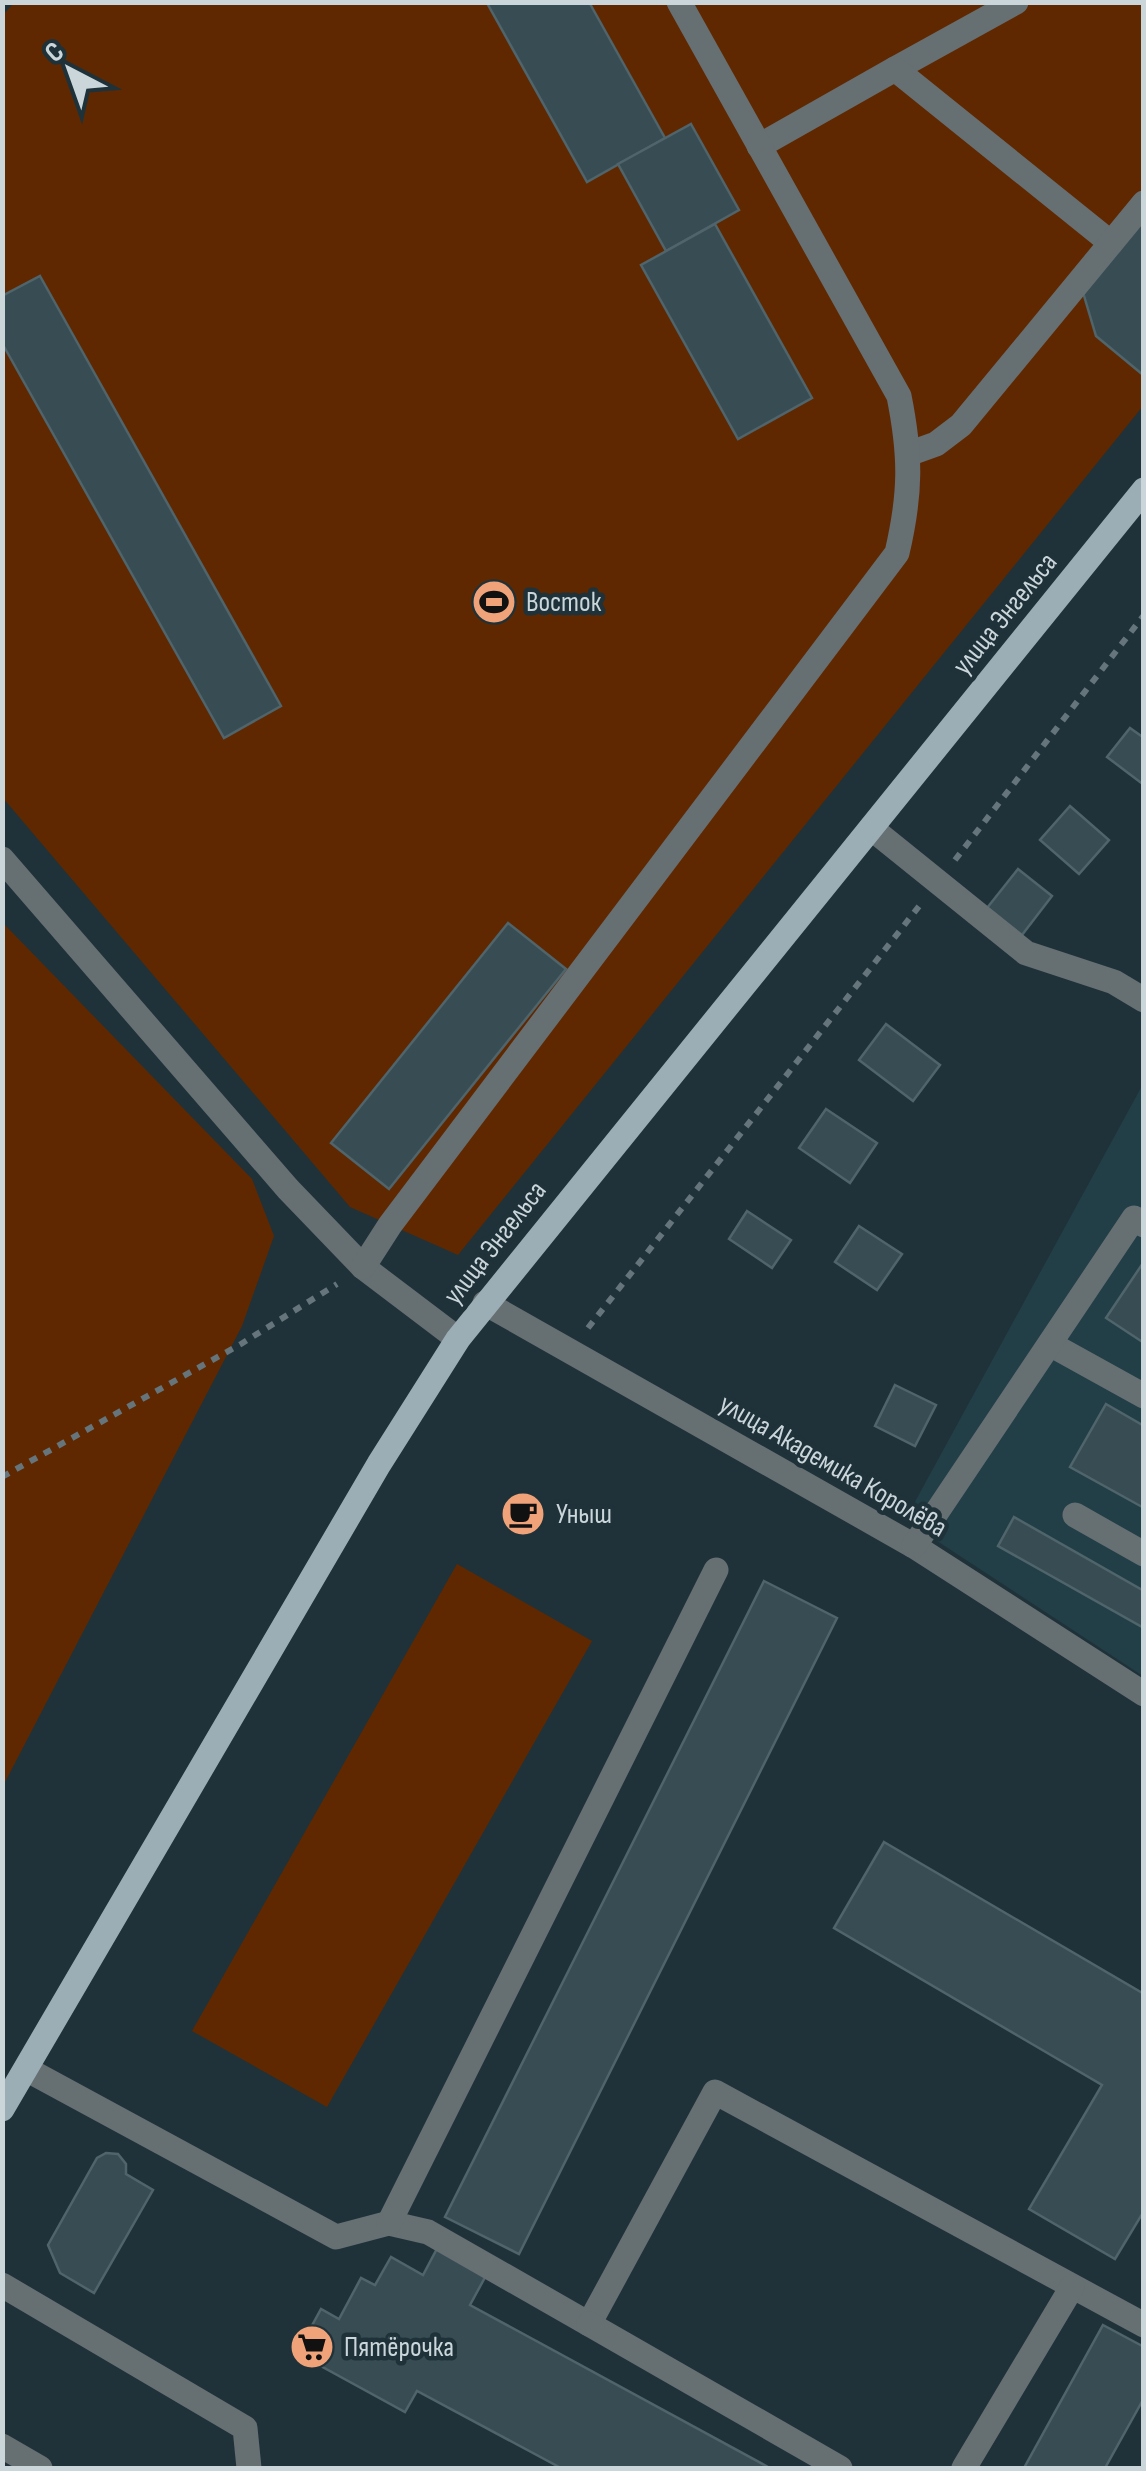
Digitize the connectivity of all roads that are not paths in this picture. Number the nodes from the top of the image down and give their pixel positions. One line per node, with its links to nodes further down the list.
1 (679, 2): 4 (street)
2 (1016, 2): 3 (street)
3 (895, 69): 4 (street); 6 (street)
4 (759, 146): 7 (street)
5 (1144, 203): 6 (street)
6 (1111, 242): 7 (street)
7 (911, 454): 13 (street)
8 (1144, 490): 9 (main road, улица Энгельса)
9 (871, 828): 11 (street); 14 (main road, улица Энгельса)
10 (2, 859): 13 (street)
11 (1144, 1000)
12 (1144, 1226): 16 (street)
13 (363, 1267): 15 (street)
14 (485, 1303): 15 (main road, улица Энгельса); 19 (street, улица Академика Королёва)
15 (458, 1339): 23 (main road, улица Энгельса)
16 (1050, 1344): 17 (street); 19 (street)
17 (1144, 1396)
18 (1074, 1515): 20 (street)
19 (914, 1546): 22 (street, улица Академика Королёва)
20 (1144, 1554)
21 (716, 1570): 25 (street)
22 (1144, 1694)
23 (26, 2069): 24 (main road, улица Энгельса); 25 (street)
24 (2, 2110)
25 (389, 2223): 28 (street)
26 (2, 2285): 32 (street)
27 (1072, 2287): 28 (street); 29 (street); 34 (street)
28 (588, 2324): 33 (street)
29 (1144, 2325)
30 (2, 2446): 31 (street)
31 (40, 2468)
32 (248, 2468)
33 (840, 2468)
34 (964, 2468)

